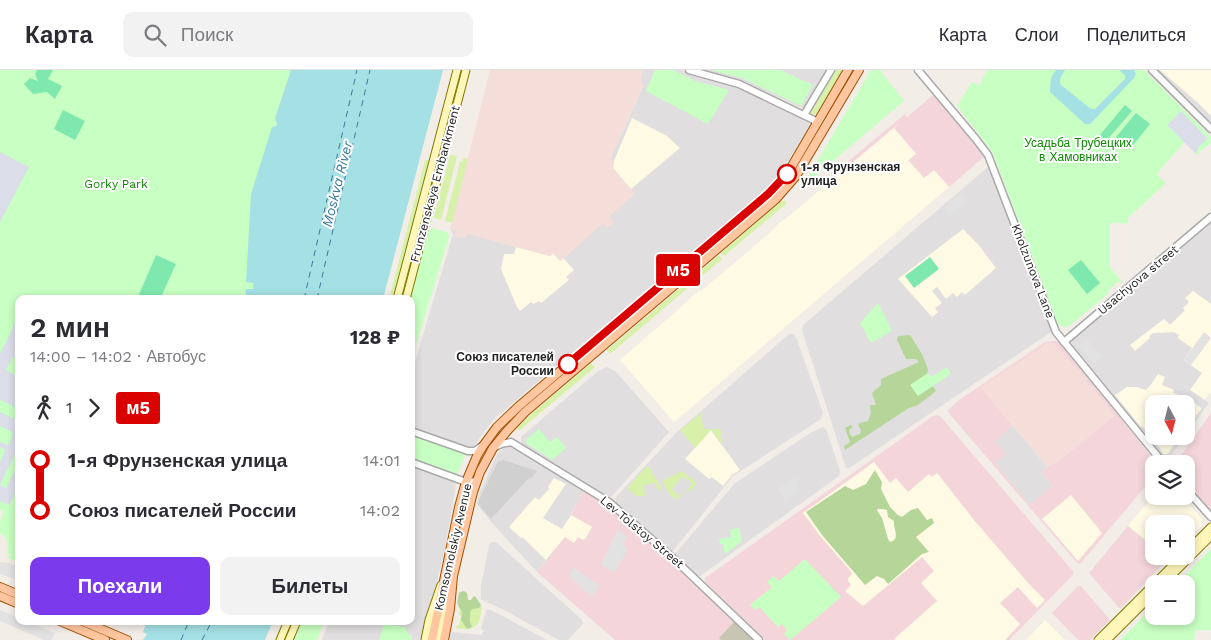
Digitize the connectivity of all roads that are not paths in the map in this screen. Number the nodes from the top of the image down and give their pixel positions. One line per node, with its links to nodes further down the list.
1 (457, 70): 13 (main road, Frunzenskaya Embankment)
2 (466, 70): 14 (main road, Frunzenskaya Embankment)
3 (690, 70): 9 (street)
4 (830, 70): 9 (street)
5 (848, 70): 10 (main road, Komsomolskiy Avenue)
6 (859, 70): 18 (main road, Komsomolskiy Avenue)
7 (918, 70): 15 (street, Kholzunova Lane)
8 (1152, 70): 11 (street)
9 (804, 115): 10 (street)
10 (818, 122): 17 (main road, Komsomolskiy Avenue)
11 (1211, 129)
12 (1211, 218): 15 (street, Usachyova street)
13 (398, 295)
14 (407, 295)
15 (1064, 342): 19 (street, Kholzunova Lane)
16 (415, 432): 17 (street)
17 (483, 446): 22 (main road, Komsomolskiy Avenue)
18 (493, 448): 21 (main road, Komsomolskiy Avenue); 52 (street, Lev Tolstoy Street)
19 (1157, 455)
20 (415, 463): 22 (street)
21 (478, 480): 22 (street); 32 (main road, Komsomolskiy Avenue)
22 (466, 482): 29 (main road, Komsomolskiy Avenue)
23 (1195, 499): 24 (street)
24 (1211, 517)
25 (1211, 528): 27 (main road)
26 (1211, 536): 31 (main road)
27 (1195, 543)
28 (1173, 565): 30 (main road)
29 (445, 573): 39 (main road, Komsomolskiy Avenue); 48 (main road)
30 (1163, 575)
31 (1172, 575)
32 (453, 576): 39 (main road, Komsomolskiy Avenue); 51 (main road)
33 (0, 587): 34 (main road)
34 (15, 593)
35 (1145, 593): 53 (main road)
36 (0, 596): 37 (main road)
37 (15, 602)
38 (1145, 602): 54 (main road)
39 (438, 622): 49 (main road, Komsomolskiy Avenue); 50 (main road, Komsomolskiy Avenue)
40 (69, 625): 44 (main road)
41 (92, 625): 45 (main road)
42 (286, 625): 46 (main road)
43 (295, 625): 47 (main road)
44 (105, 640)
45 (127, 640)
46 (280, 640)
47 (289, 640)
48 (425, 640)
49 (432, 640)
50 (437, 640)
51 (444, 640)
52 (759, 640)
53 (1098, 640)
54 (1107, 640)

